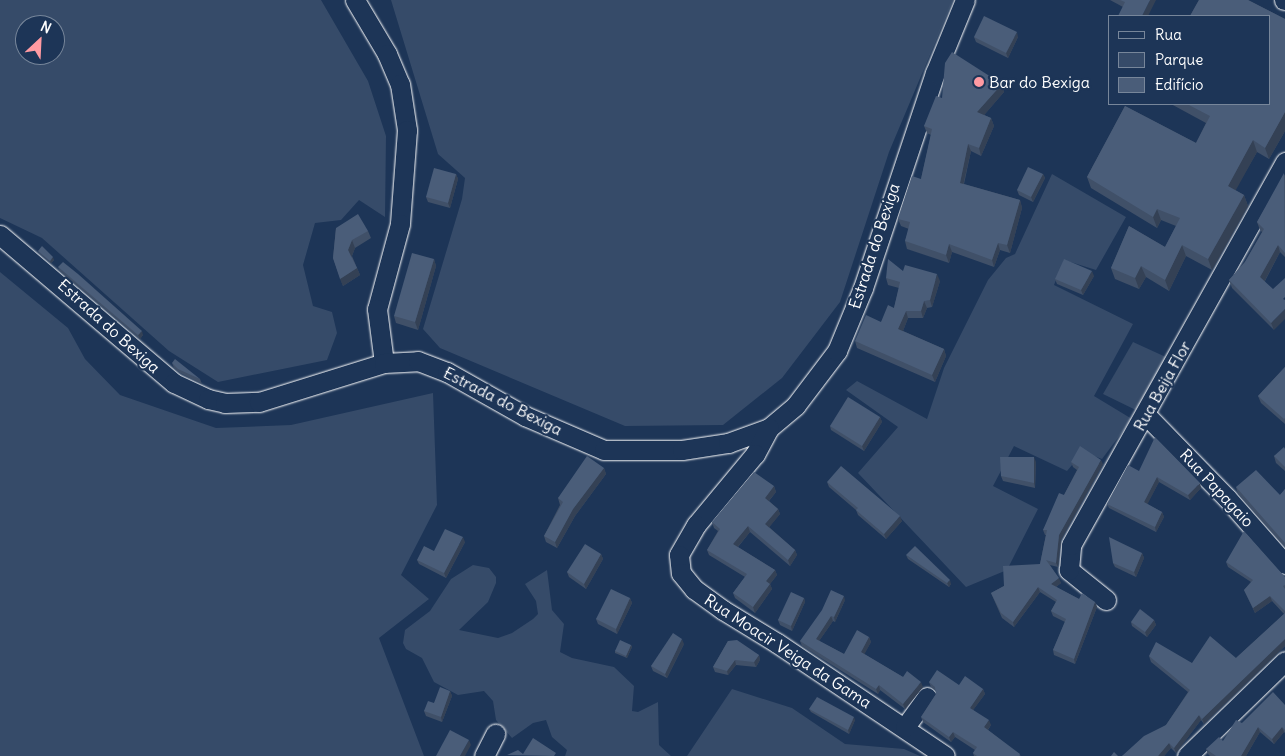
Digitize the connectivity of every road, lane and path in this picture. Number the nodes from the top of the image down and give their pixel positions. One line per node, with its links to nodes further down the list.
1 (355, 0): 5 (street)
2 (965, 0): 7 (street, Estrada do Bexiga)
3 (1285, 164): 6 (street, Rua Beija Flor)
4 (0, 235): 5 (street, Estrada do Bexiga)
5 (384, 363): 7 (street, Estrada do Bexiga)
6 (1146, 415): 8 (street, Rua Papagaio); 9 (street, Rua Beija Flor)
7 (769, 428): 12 (street, Rua Moacir Veiga da Gama)
8 (1285, 564)
9 (1106, 600)
10 (1285, 662): 16 (street)
11 (928, 697): 12 (street)
12 (905, 727): 15 (street, Rua Moacir Veiga da Gama)
13 (495, 734): 14 (street)
14 (484, 756)
15 (945, 756)
16 (1187, 756)

